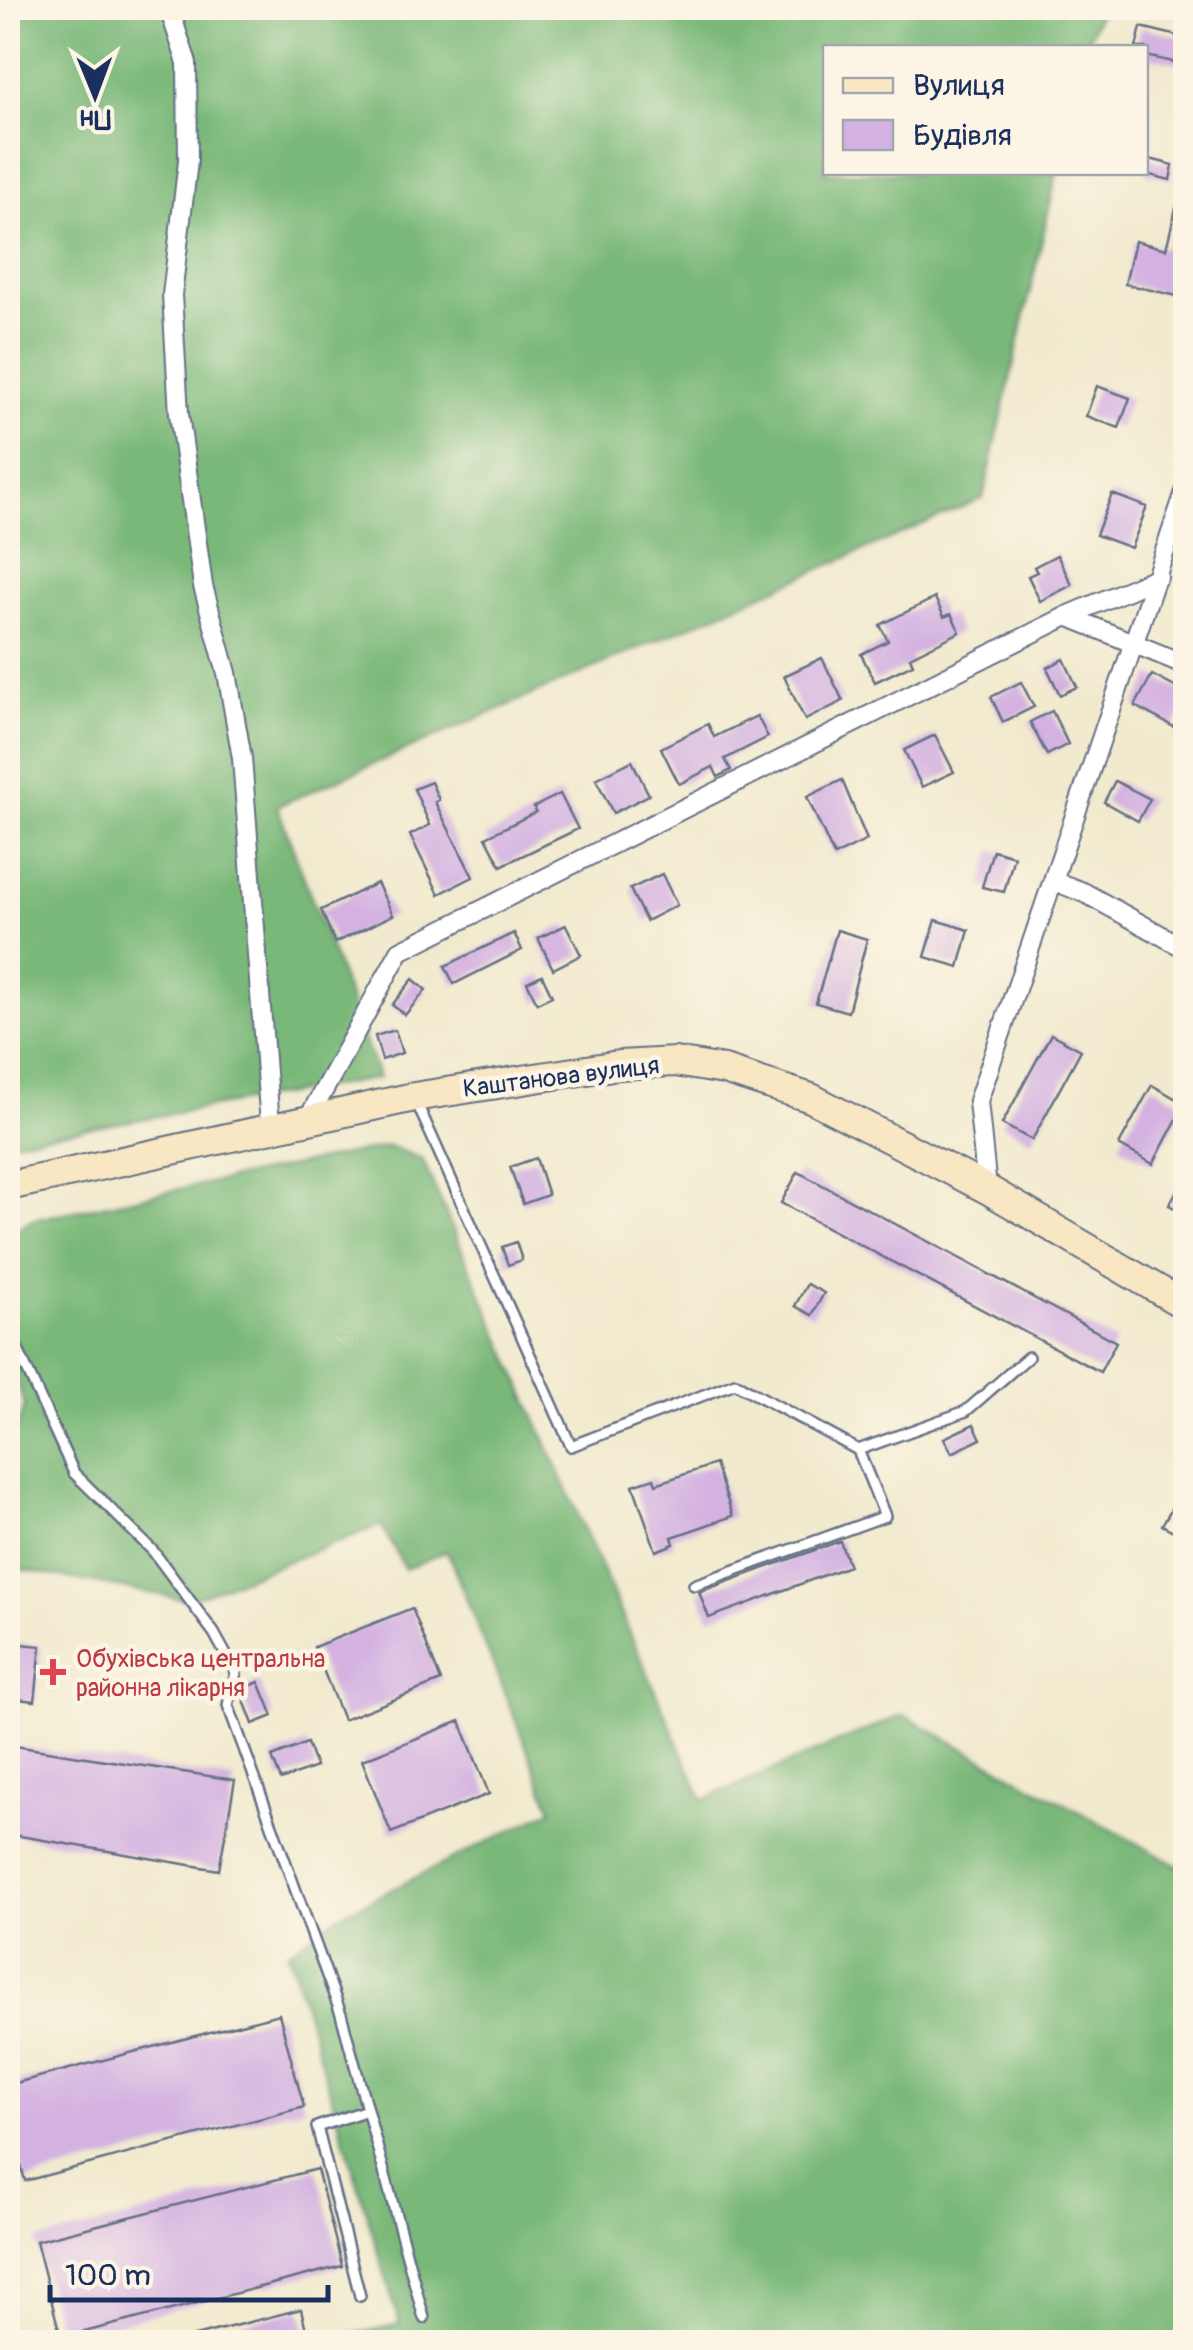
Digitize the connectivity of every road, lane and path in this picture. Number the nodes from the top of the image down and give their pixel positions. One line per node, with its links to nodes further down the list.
1 (168, 8): 11 (street)
2 (1186, 489): 3 (street)
3 (1158, 578): 4 (street); 5 (street)
4 (1067, 616): 5 (street); 10 (street)
5 (1136, 642): 6 (street); 7 (street)
6 (1186, 665)
7 (1054, 882): 8 (street); 13 (street)
8 (1186, 949)
9 (414, 1097): 10 (main road, Каштанова вулиця); 13 (main road, Каштанова вулиця); 17 (lane)
10 (308, 1117): 11 (main road, Каштанова вулиця)
11 (270, 1125): 12 (main road, Каштанова вулиця)
12 (8, 1186)
13 (987, 1189): 14 (main road, Каштанова вулиця)
14 (1186, 1306)
15 (8, 1328): 19 (lane)
16 (1028, 1358): 17 (lane)
17 (858, 1450): 18 (lane)
18 (694, 1585)
19 (368, 2110): 20 (lane); 21 (lane)
20 (360, 2296)
21 (424, 2318)

